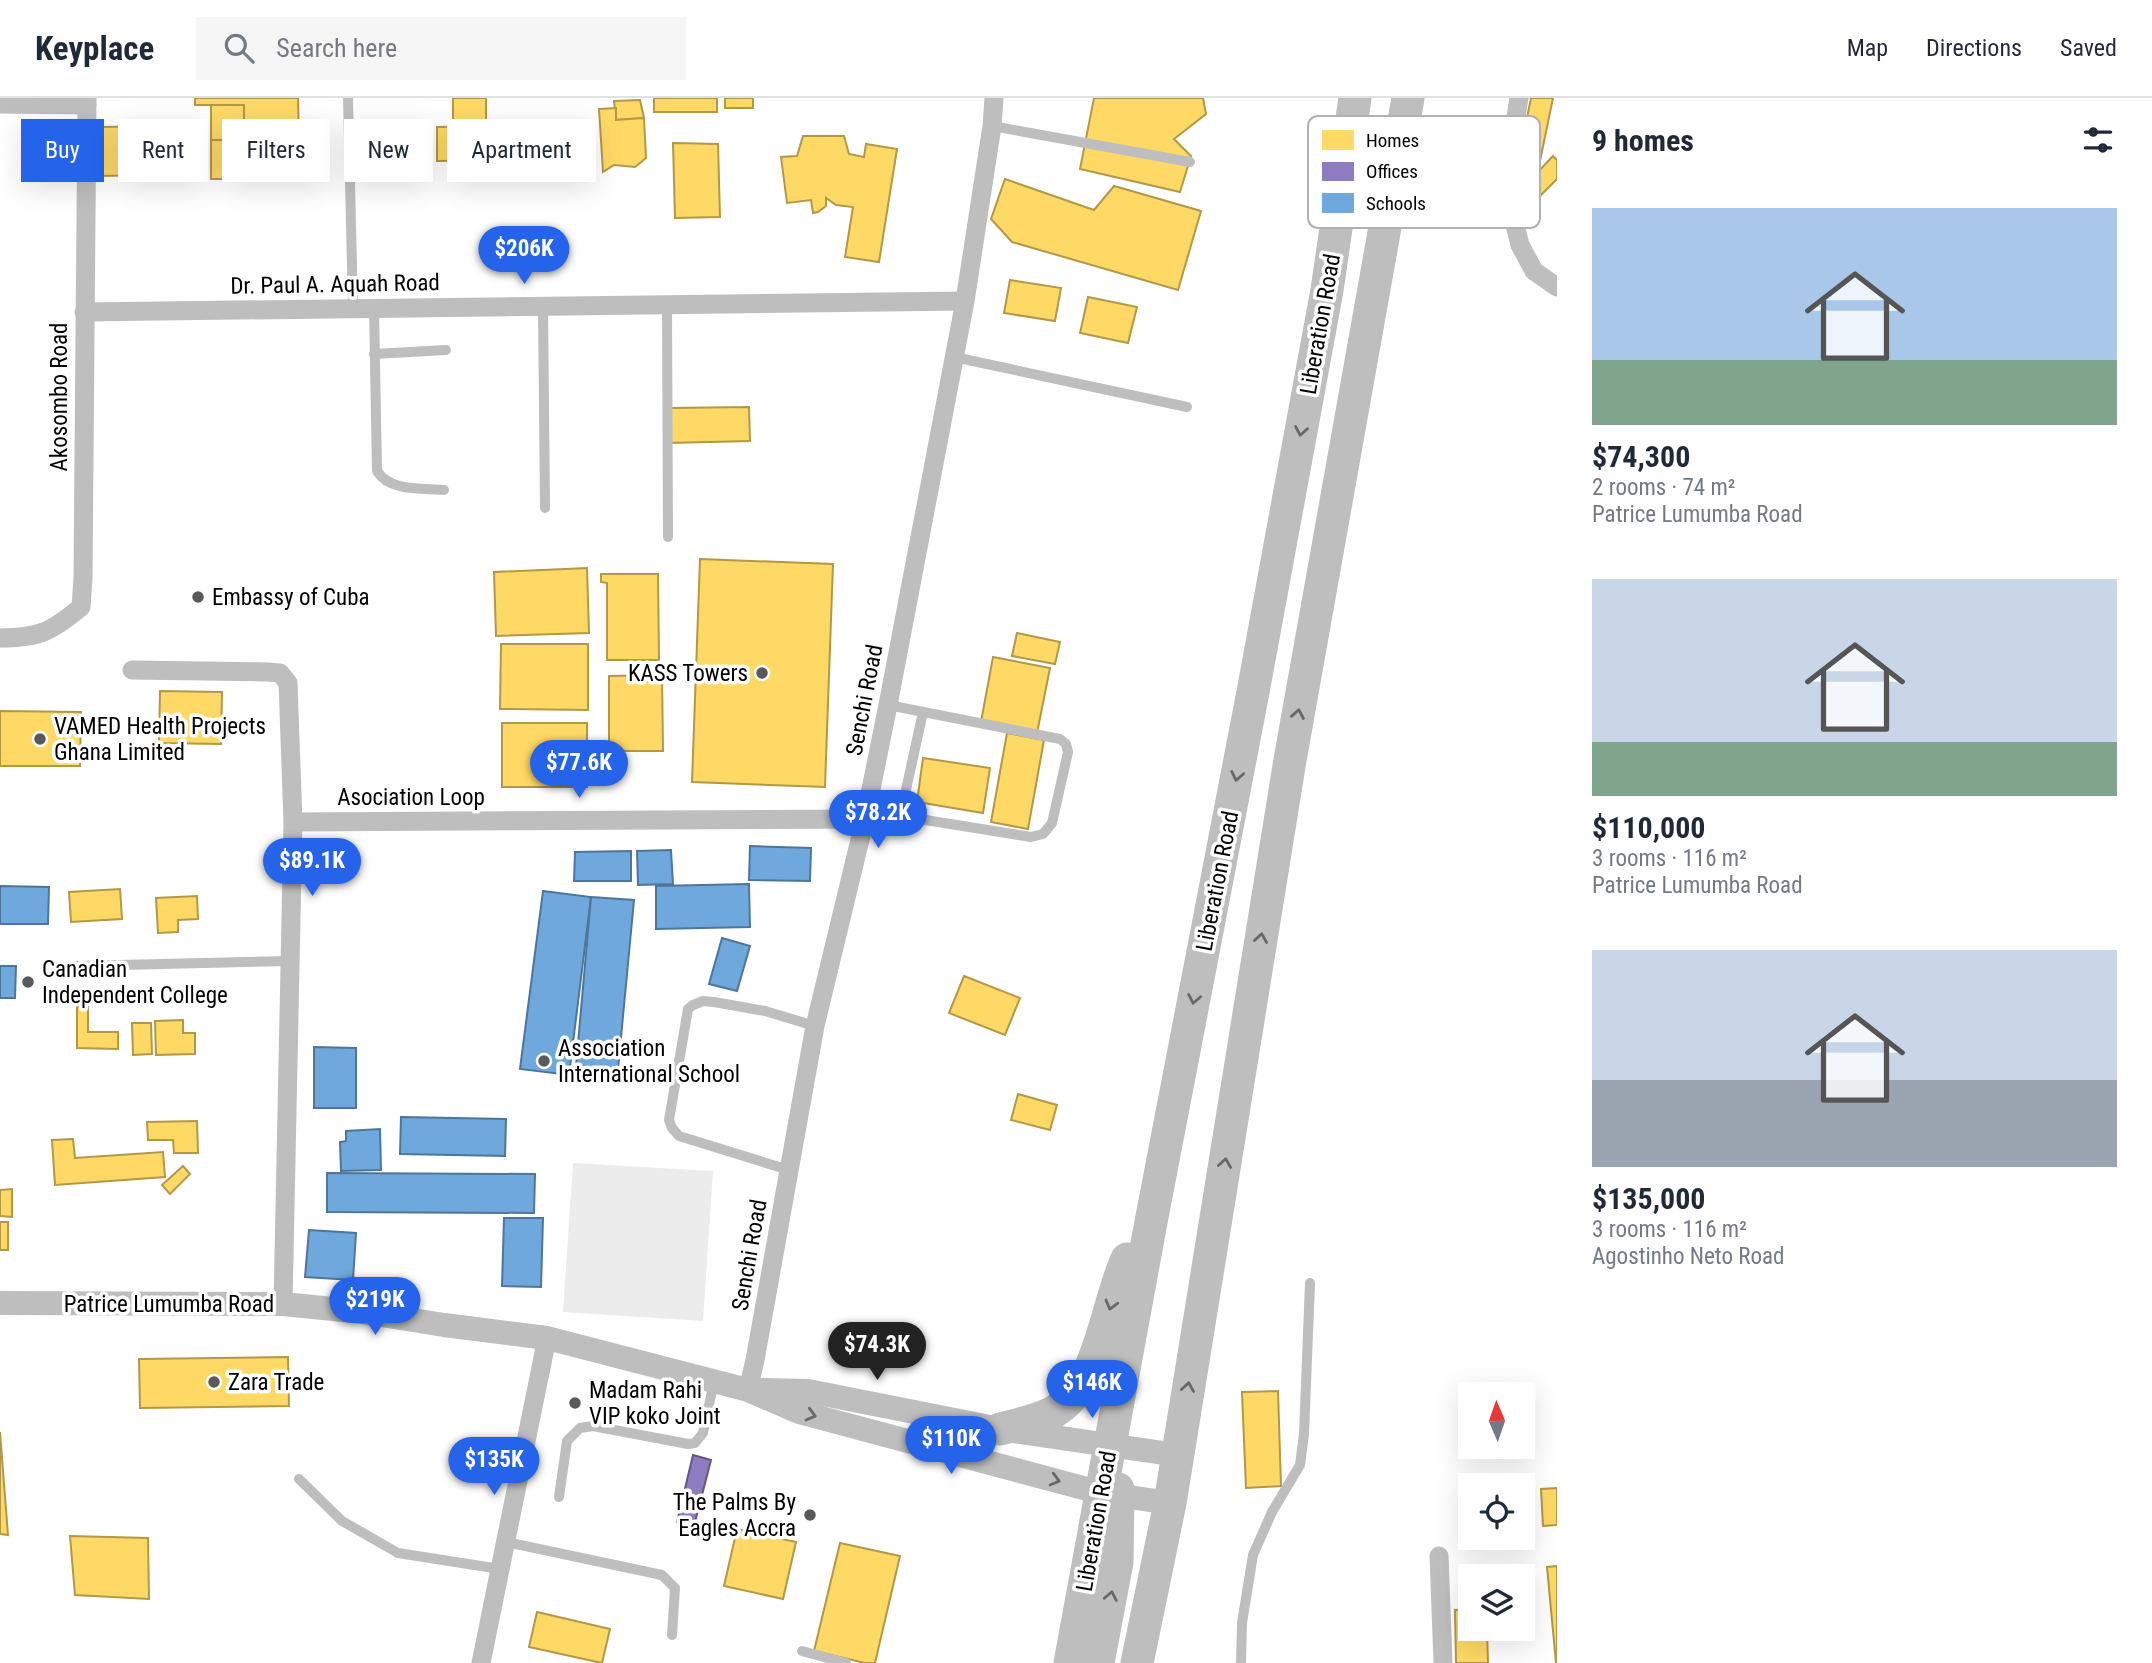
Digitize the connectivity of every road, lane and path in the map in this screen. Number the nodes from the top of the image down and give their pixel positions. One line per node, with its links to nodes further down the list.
1 (348, 98): 20 (lane)
2 (994, 98): 11 (street, Senchi Road)
3 (1355, 98): 8 (highway, Liberation Road, one-way to 8)
4 (1408, 98): 9 (highway, Liberation Road, one-way to 4)
5 (1519, 98): 10 (street)
6 (87, 101): 7 (street); 22 (street, Akosombo Road)
7 (0, 104)
8 (1352, 116)
9 (1405, 116)
10 (1516, 116)
11 (992, 125): 12 (lane); 17 (street, Senchi Road)
12 (1190, 162)
13 (1336, 228): 40 (highway, Liberation Road, one-way to 40)
14 (1385, 228): 49 (highway, Liberation Road, one-way to 14)
15 (1516, 228): 16 (street)
16 (1557, 288)
17 (965, 300): 18 (street, Dr. Paul A. Aquah Road); 25 (street, Senchi Road)
18 (667, 304): 19 (street, Dr. Paul A. Aquah Road); 29 (lane)
19 (543, 306): 21 (street, Dr. Paul A. Aquah Road); 28 (lane)
20 (353, 308): 21 (street, Dr. Paul A. Aquah Road); 22 (street, Dr. Paul A. Aquah Road)
21 (374, 308): 24 (lane)
22 (84, 312): 30 (street, Akosombo Road)
23 (446, 350): 24 (lane)
24 (374, 354): 27 (lane)
25 (954, 357): 26 (lane); 32 (street, Senchi Road)
26 (1187, 407)
27 (444, 490)
28 (545, 508)
29 (668, 537)
30 (0, 638)
31 (132, 670): 35 (street)
32 (888, 705): 33 (lane); 34 (street, Senchi Road)
33 (923, 712): 33 (lane)
34 (865, 819): 35 (street, Asociation Loop); 38 (street, Senchi Road)
35 (293, 822): 36 (street)
36 (290, 961): 37 (lane); 43 (street)
37 (77, 966)
38 (815, 1026): 39 (street, Senchi Road); 39 (lane)
39 (789, 1170): 46 (street, Senchi Road)
40 (1151, 1222): 47 (highway, one-way to 47); 48 (highway, Liberation Road)
41 (1310, 1283): 64 (lane)
42 (0, 1303): 43 (street, Patrice Lumumba Road)
43 (283, 1304): 44 (street, Patrice Lumumba Road)
44 (547, 1338): 45 (street, Patrice Lumumba Road); 54 (street)
45 (714, 1382): 46 (street, Patrice Lumumba Road); 52 (lane)
46 (748, 1390): 47 (street, Patrice Lumumba Road); 51 (street, Patrice Lumumba Road, one-way to 51)
47 (1000, 1429): 48 (street, Patrice Lumumba Road)
48 (1109, 1446): 49 (street, Patrice Lumumba Road); 51 (highway, Liberation Road)
49 (1177, 1455): 53 (highway, Liberation Road)
50 (299, 1479): 56 (lane)
51 (1110, 1494): 53 (street, Patrice Lumumba Road); 61 (highway, Liberation Road); 62 (highway, one-way to 51)
52 (559, 1497)
53 (1170, 1503): 63 (highway, Liberation Road)
54 (506, 1542): 56 (street); 57 (lane)
55 (1439, 1556): 65 (street)
56 (500, 1569): 59 (street)
57 (672, 1635)
58 (802, 1651): 60 (lane)
59 (481, 1663)
60 (846, 1663)
61 (1070, 1663)
62 (1098, 1663)
63 (1138, 1663)
64 (1241, 1663)
65 (1443, 1663)

